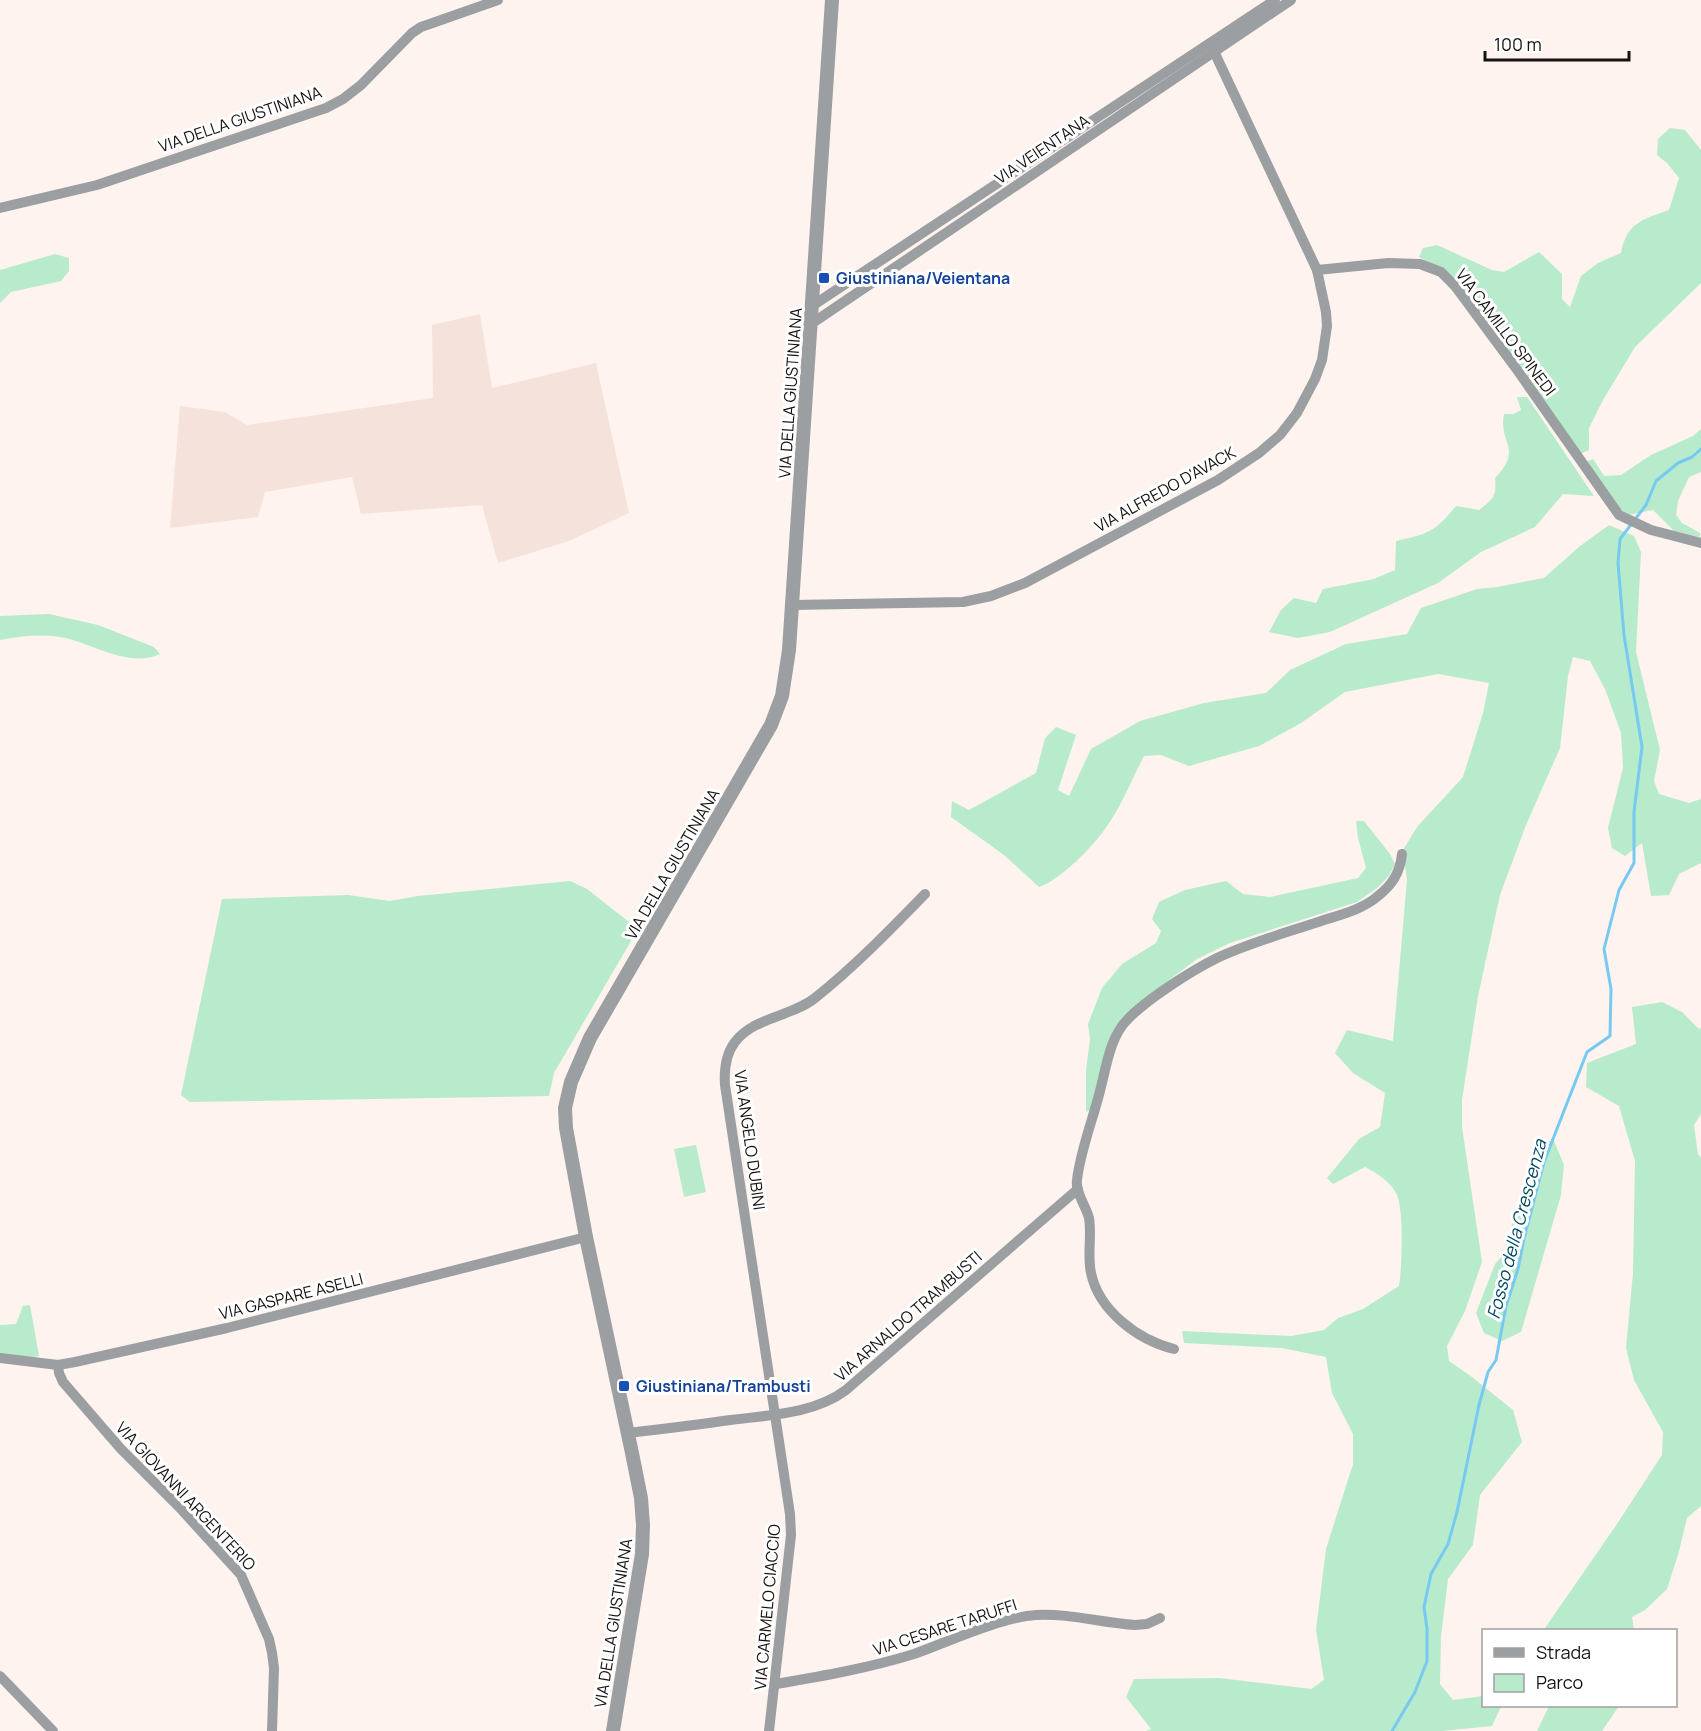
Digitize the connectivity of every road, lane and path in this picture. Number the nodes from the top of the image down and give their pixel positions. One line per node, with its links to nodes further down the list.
1 (498, 0): 6 (street, VIA DELLA GIUSTINIANA)
2 (832, 0): 8 (street, VIA DELLA GIUSTINIANA)
3 (1275, 0): 5 (street, VIA VEIENTANA)
4 (1291, 0): 5 (street, VIA VEIENTANA)
5 (1212, 47): 7 (street, VIA ALFREDO D'AVACK); 8 (street, VIA VEIENTANA); 9 (street, VIA VEIENTANA)
6 (0, 208)
7 (1317, 270): 10 (street, VIA CAMILLO SPINEDI); 11 (street, VIA ALFREDO D'AVACK)
8 (812, 306): 9 (street, VIA DELLA GIUSTINIANA)
9 (811, 324): 11 (street, VIA DELLA GIUSTINIANA)
10 (1701, 543)
11 (792, 605): 15 (street, VIA DELLA GIUSTINIANA)
12 (1401, 854): 14 (street)
13 (925, 894): 19 (street, VIA ANGELO DUBINI)
14 (1078, 1189): 16 (street); 19 (street, VIA ARNALDO TRAMBUSTI)
15 (586, 1237): 18 (street, VIA GASPARE ASELLI); 20 (street, VIA DELLA GIUSTINIANA)
16 (1174, 1349)
17 (0, 1358): 18 (street, VIA GASPARE ASELLI)
18 (58, 1365): 25 (street, VIA GIOVANNI ARGENTERIO)
19 (776, 1414): 20 (street, VIA ARNALDO TRAMBUSTI); 23 (street, VIA CARMELO CIACCIO)
20 (628, 1433): 26 (street, VIA DELLA GIUSTINIANA)
21 (1160, 1618): 23 (street, VIA CESARE TARUFFI)
22 (0, 1676): 24 (street)
23 (776, 1684): 27 (street, VIA CARMELO CIACCIO)
24 (53, 1731)
25 (272, 1731)
26 (613, 1731)
27 (770, 1731)

